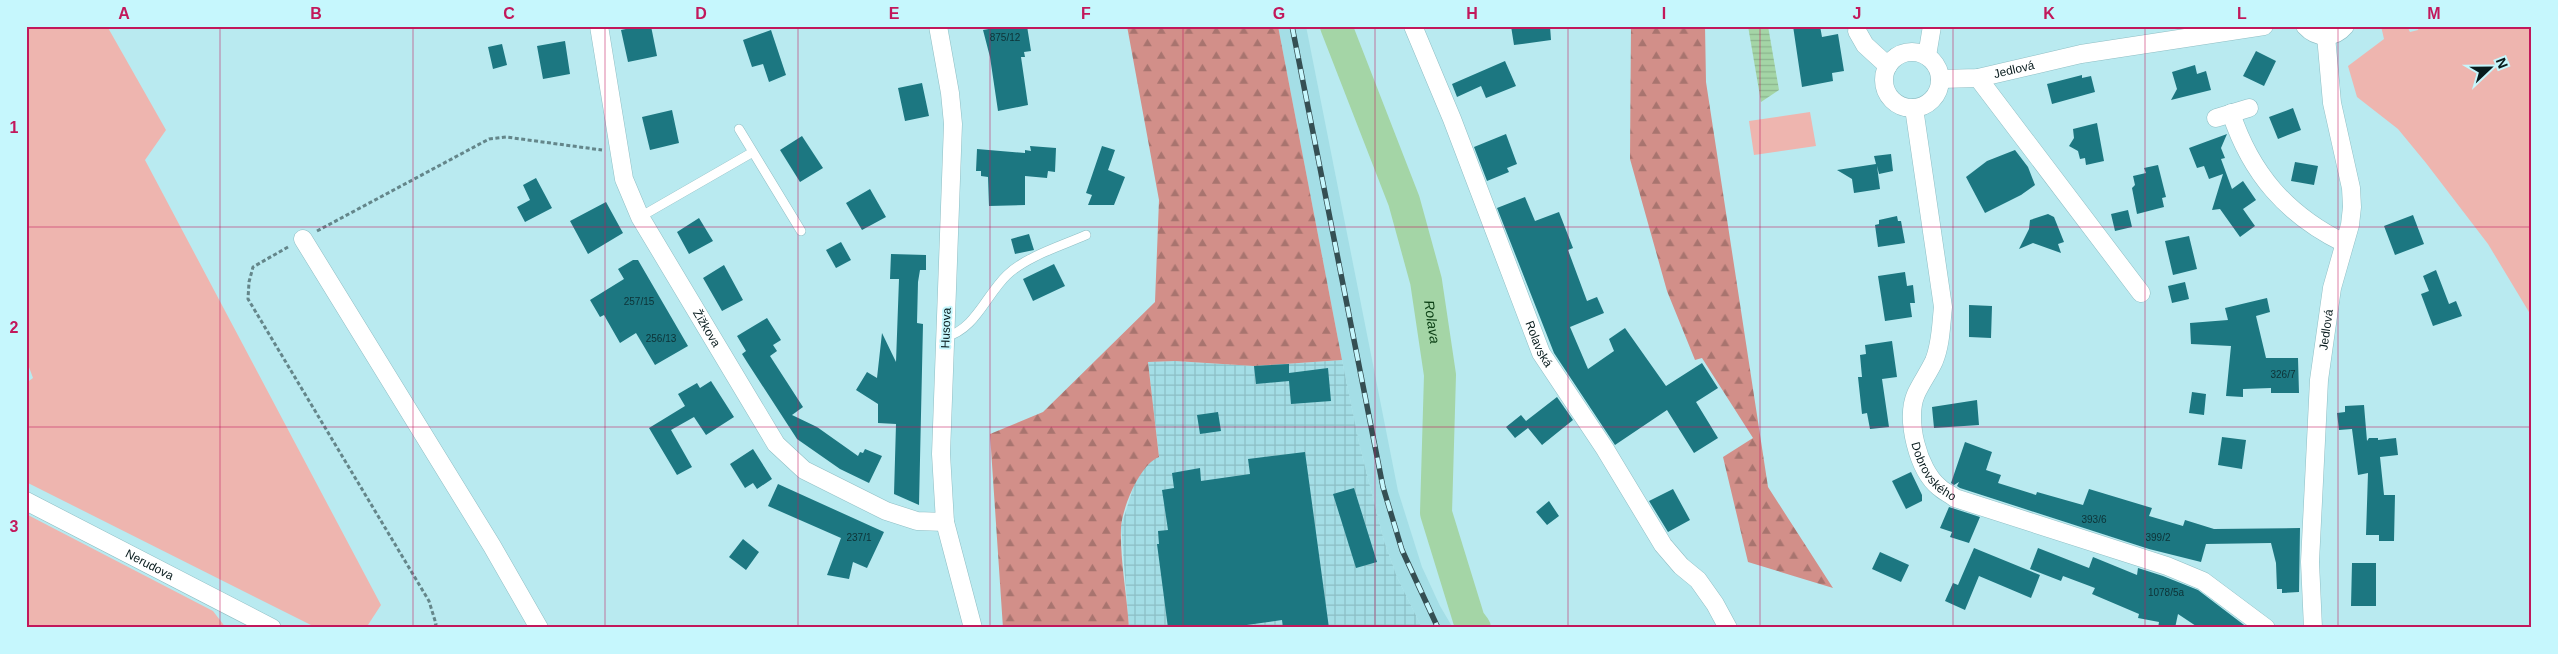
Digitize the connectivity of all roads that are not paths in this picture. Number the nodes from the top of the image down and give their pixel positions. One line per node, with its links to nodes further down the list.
1 (599, 26): 18 (street, Žižkova)
2 (938, 26): 24 (street, Husova)
3 (1413, 26): 30 (street, Rolavská)
4 (1932, 26): 10 (street)
5 (2264, 26): 12 (street, Jedlová)
6 (2305, 26): 9 (street)
7 (2345, 26): 9 (street)
8 (1857, 31): 11 (street)
9 (2326, 36): 22 (street, Jedlová)
10 (1926, 56): 11 (street); 13 (street)
11 (1888, 66): 14 (street)
12 (1978, 78): 13 (street, Jedlová); 23 (street)
13 (1940, 79): 14 (street)
14 (1914, 108): 31 (street, Dobrovského)
15 (2249, 108): 22 (street)
16 (739, 129): 17 (lane)
17 (753, 152): 18 (lane); 19 (lane)
18 (640, 217): 26 (street, Žižkova)
19 (801, 231)
20 (1086, 235): 24 (lane)
21 (303, 238): 28 (street)
22 (2344, 243): 32 (street, Jedlová)
23 (2141, 293)
24 (946, 337): 26 (street, Husova)
25 (26, 501): 27 (street, Nerudova)
26 (946, 522): 29 (street, Husova)
27 (272, 628)
28 (539, 628)
29 (973, 628)
30 (1728, 628)
31 (2266, 628)
32 (2313, 628)

